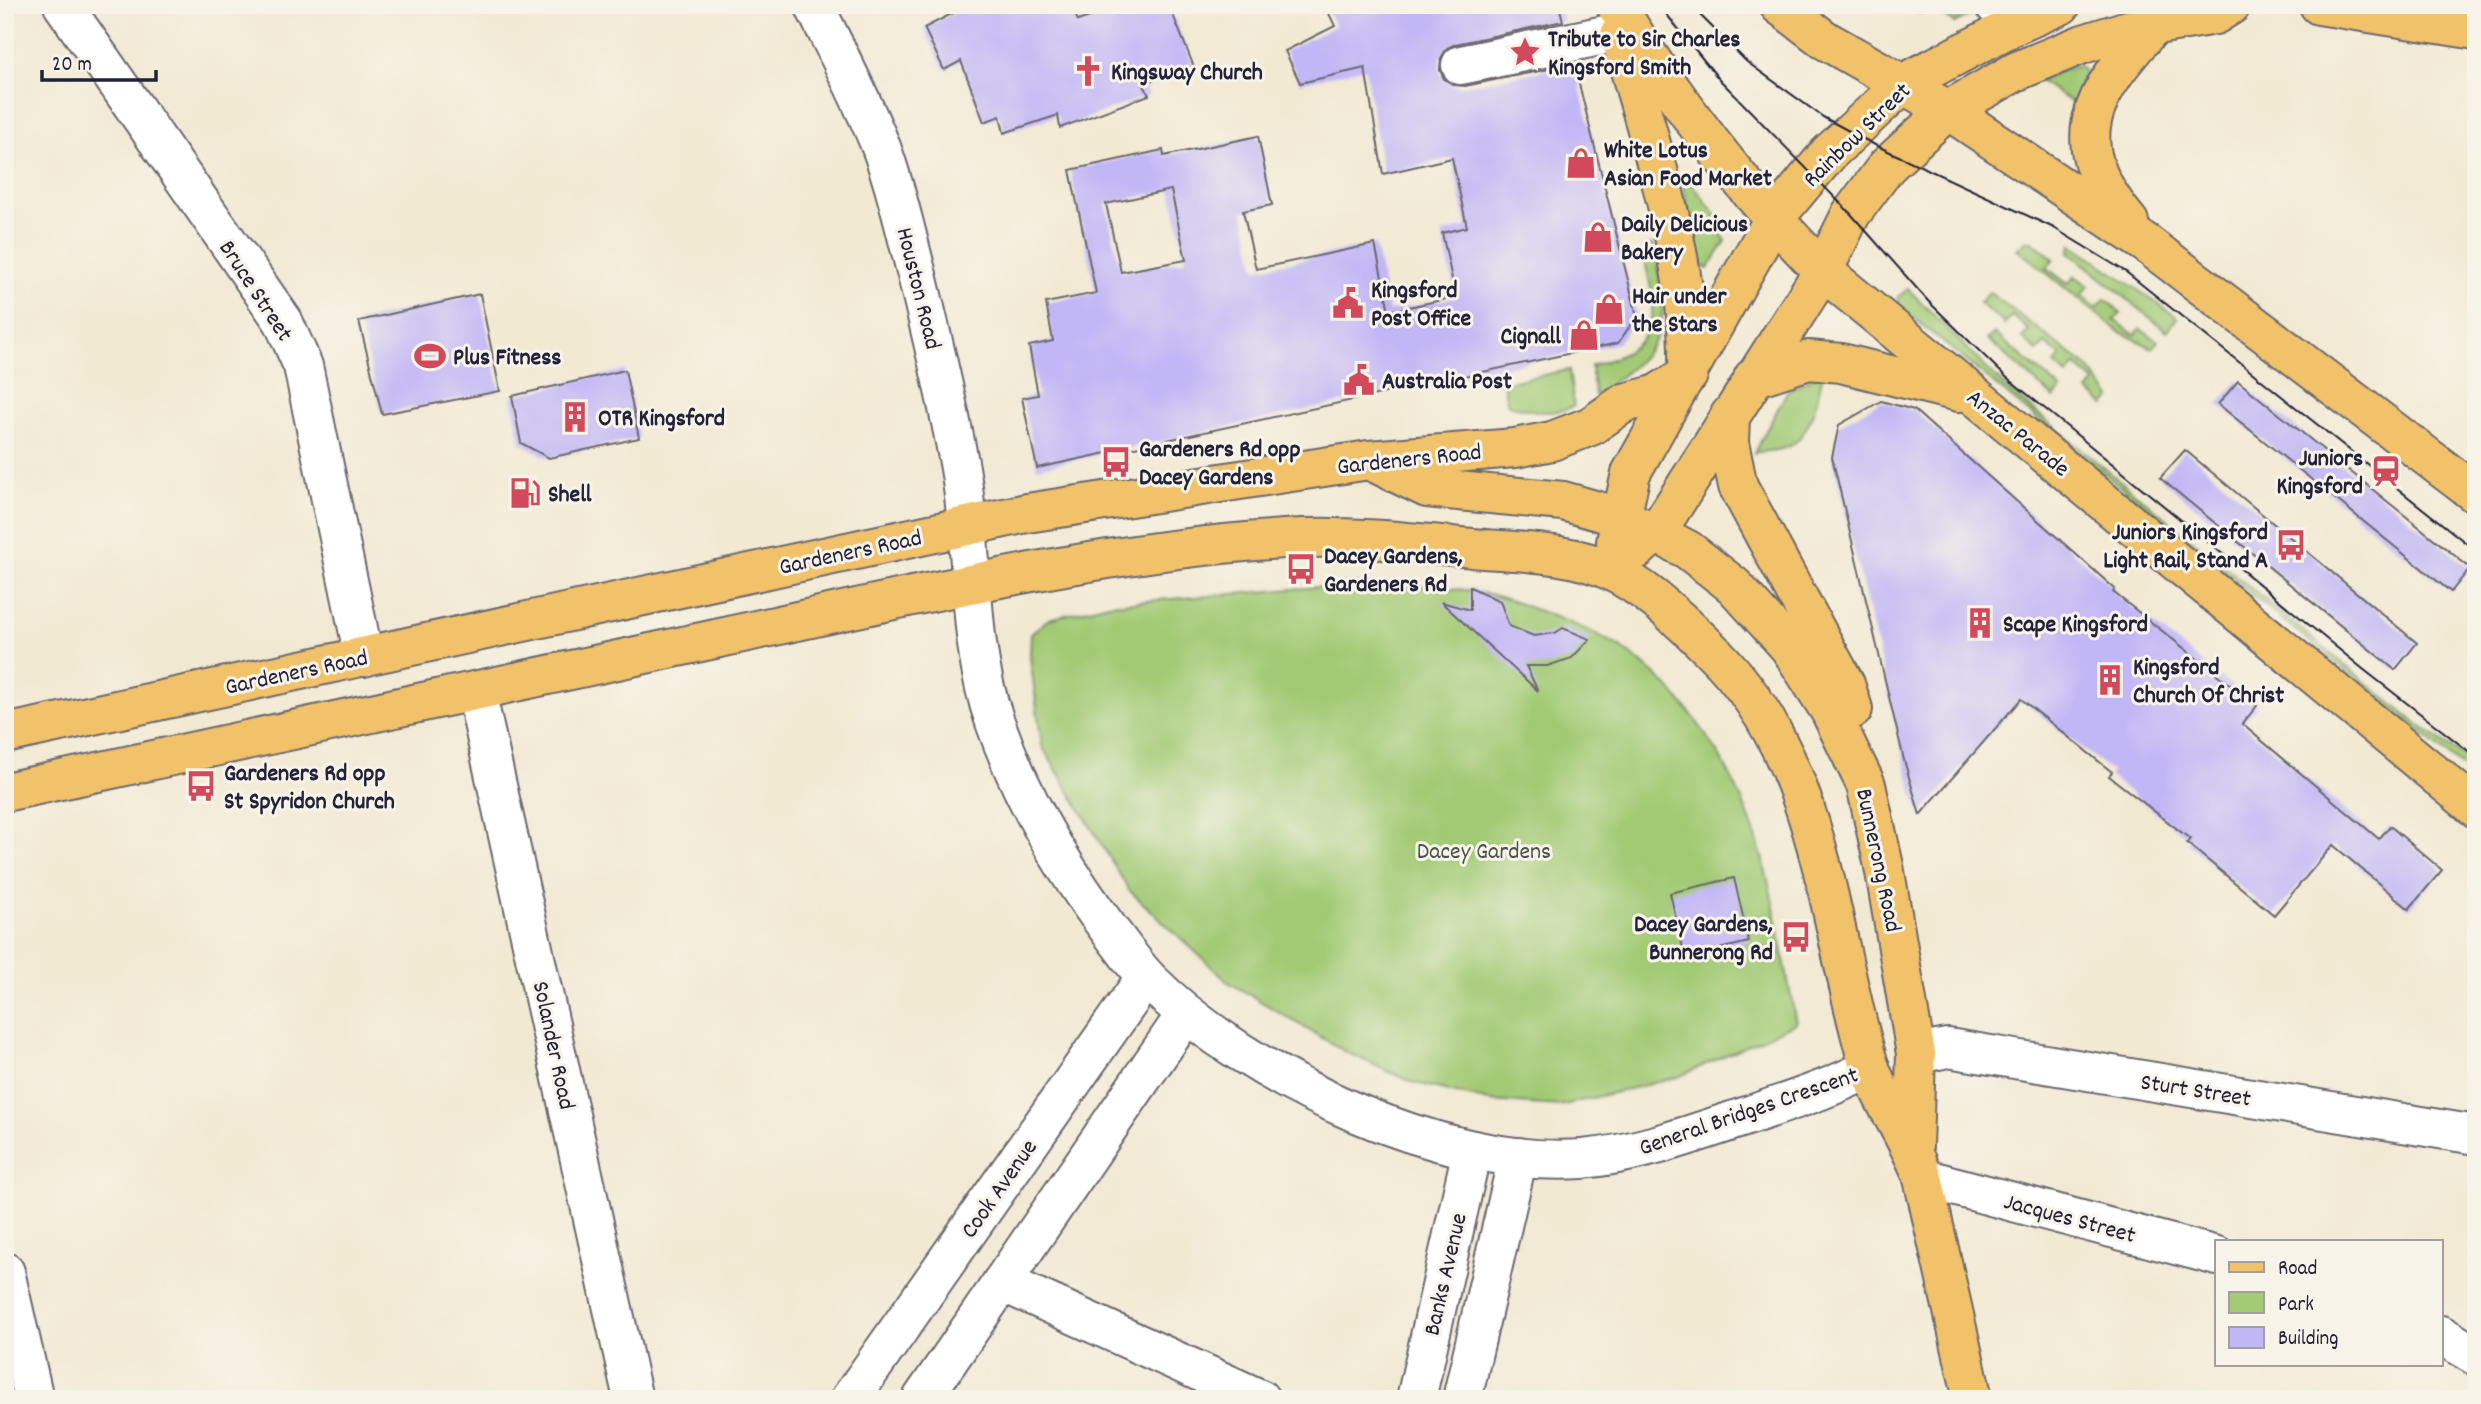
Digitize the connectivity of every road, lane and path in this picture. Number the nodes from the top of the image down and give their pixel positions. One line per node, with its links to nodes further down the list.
1 (63, 5): 28 (street, Bruce Street)
2 (814, 5): 24 (street, Houston Road)
3 (1779, 5): 12 (main road)
4 (2061, 5): 8 (main road, Rainbow Street)
5 (2231, 5): 10 (main road, Rainbow Street)
6 (2319, 5): 9 (main road)
7 (1616, 14): 11 (street); 14 (main road, Anzac Parade); 17 (main road)
8 (2005, 15): 12 (main road, Rainbow Street)
9 (2468, 21)
10 (2154, 24): 13 (main road, Rainbow Street); 15 (main road)
11 (1461, 65)
12 (1904, 83): 13 (main road); 14 (main road, Rainbow Street)
13 (1948, 110): 15 (main road); 16 (main road)
14 (1773, 220): 16 (main road, Anzac Parade); 17 (main road)
15 (2147, 244): 22 (main road)
16 (1823, 271): 18 (main road); 19 (main road, Anzac Parade)
17 (1688, 375): 21 (main road, Gardeners Road); 23 (main road)
18 (1754, 378): 19 (main road); 20 (main road)
19 (1975, 396): 33 (main road, Anzac Parade)
20 (1731, 415): 25 (main road); 31 (main road)
21 (1369, 460): 23 (main road, Bunnerong Road); 24 (main road, Gardeners Road)
22 (2476, 494)
23 (1619, 517): 25 (main road, Bunnerong Road); 26 (main road)
24 (965, 527): 27 (street, Houston Road); 28 (main road, Gardeners Road)
25 (1656, 533): 26 (main road); 31 (main road, Bunnerong Road)
26 (1612, 571): 27 (main road); 37 (main road, Bunnerong Road)
27 (971, 586): 29 (main road); 34 (street, General Bridges Crescent)
28 (364, 657): 30 (main road, Gardeners Road)
29 (476, 691): 32 (main road); 48 (street, Solander Road)
30 (5, 734)
31 (1866, 785): 36 (main road, Bunnerong Road)
32 (5, 792)
33 (2476, 808)
34 (1146, 977): 35 (street, General Bridges Crescent); 49 (street, Cook Avenue)
35 (1186, 1014): 39 (street, General Bridges Crescent); 44 (street)
36 (1916, 1054): 38 (street, Sturt Street); 41 (main road, Bunnerong Road)
37 (1870, 1068): 40 (street, General Bridges Crescent); 41 (main road, Bunnerong Road)
38 (2476, 1135)
39 (1472, 1150): 40 (street, General Bridges Crescent); 52 (street, Banks Avenue)
40 (1518, 1157): 53 (street, Banks Avenue)
41 (1918, 1163): 42 (street, Jacques Street); 54 (main road, Bunnerong Road)
42 (2215, 1255)
43 (5, 1272): 47 (street)
44 (1002, 1282): 50 (street); 51 (street)
45 (2442, 1336): 46 (street)
46 (2476, 1356)
47 (34, 1399)
48 (633, 1399)
49 (850, 1399)
50 (922, 1399)
51 (1259, 1399)
52 (1416, 1399)
53 (1462, 1399)
54 (1973, 1399)

